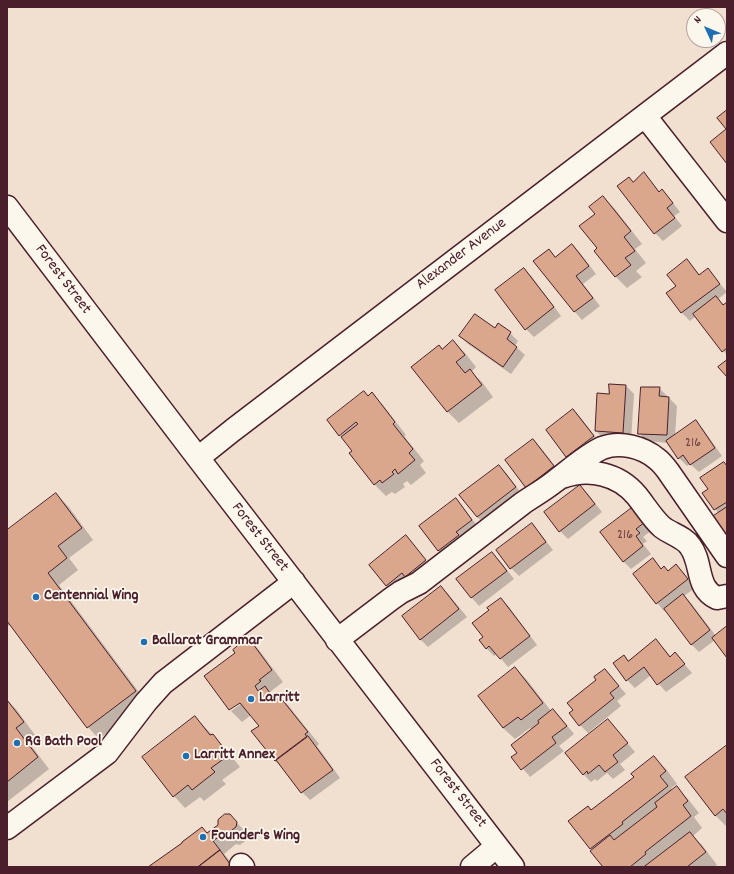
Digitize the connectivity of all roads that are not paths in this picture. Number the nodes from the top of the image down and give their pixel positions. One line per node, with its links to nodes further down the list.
1 (727, 53): 2 (street, Alexander Avenue)
2 (645, 116): 4 (street); 5 (street, Alexander Avenue)
3 (7, 207): 5 (street, Forest Street)
4 (727, 221)
5 (198, 458): 8 (street, Forest Street)
6 (557, 480): 7 (street); 9 (street); 10 (street)
7 (727, 556)
8 (294, 582): 10 (street, Forest Street); 11 (street)
9 (727, 596)
10 (337, 640): 12 (street, Forest Street)
11 (7, 828)
12 (497, 846): 13 (street); 14 (street, Forest Street)
13 (472, 867)
14 (513, 867)

